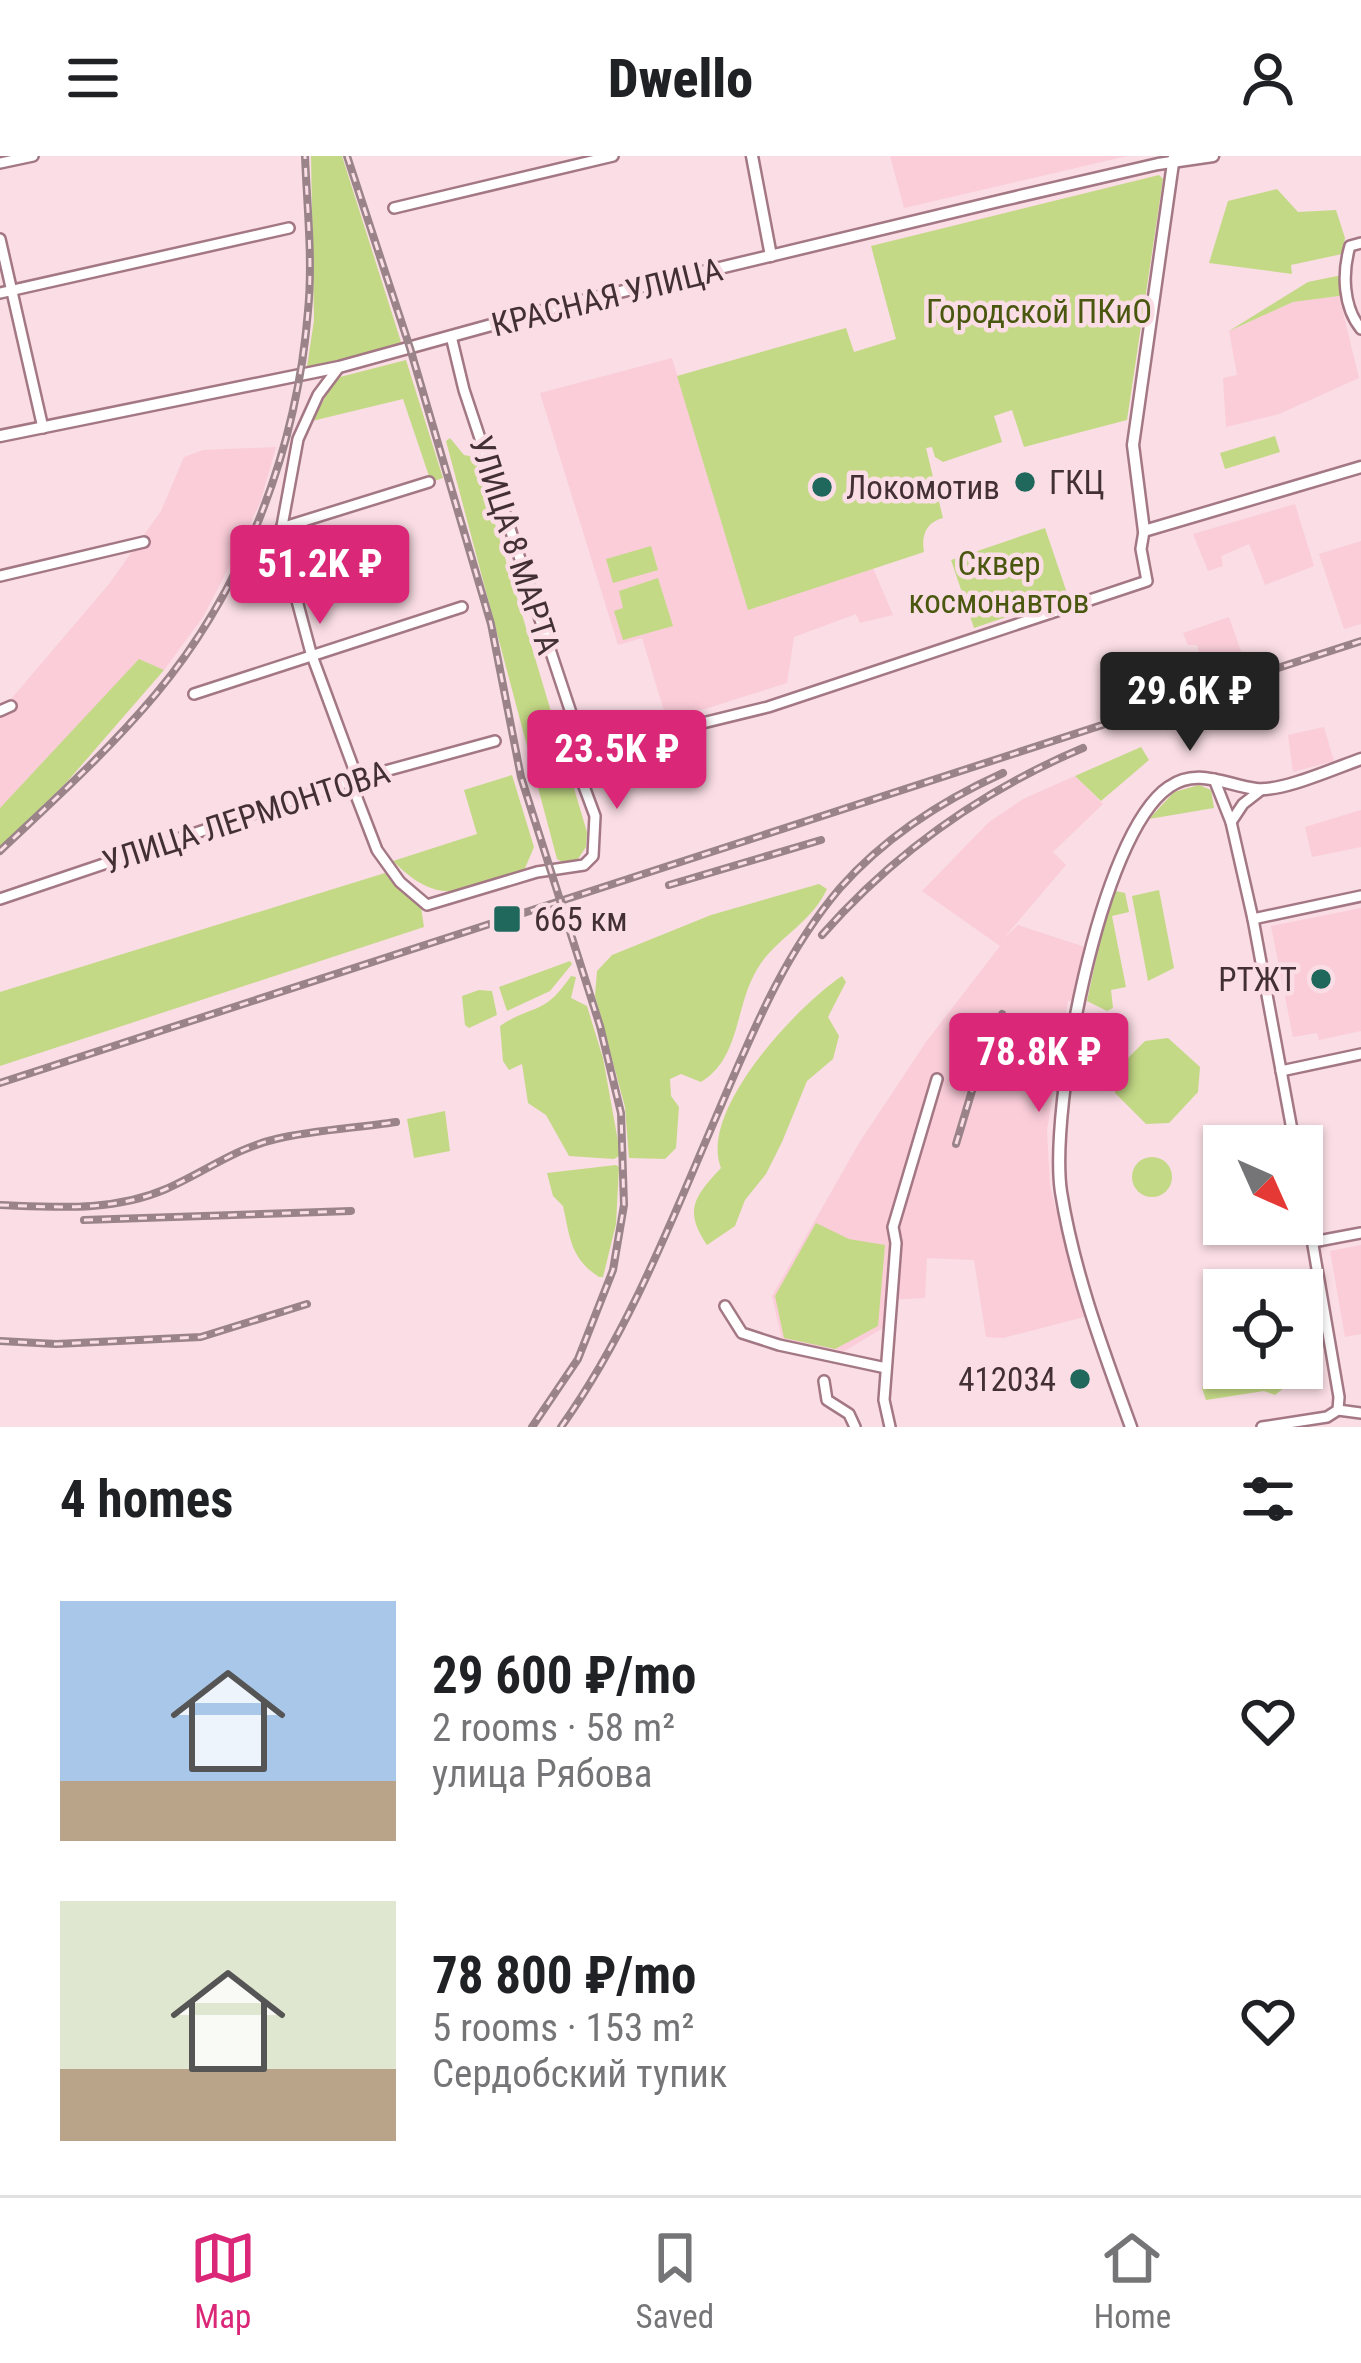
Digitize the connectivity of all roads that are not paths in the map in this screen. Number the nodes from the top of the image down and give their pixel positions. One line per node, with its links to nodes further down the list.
1 (33, 156): 6 (street)
2 (614, 156): 7 (street)
3 (752, 156): 11 (street)
4 (1214, 156): 5 (street, КРАСНАЯ УЛИЦА)
5 (1174, 160): 11 (street, КРАСНАЯ УЛИЦА); 21 (street)
6 (0, 163)
7 (394, 208)
8 (289, 228): 12 (street)
9 (0, 239): 12 (street)
10 (1361, 243): 13 (street)
11 (771, 256): 14 (street, КРАСНАЯ УЛИЦА)
12 (6, 291): 16 (street)
13 (1361, 329)
14 (451, 336): 15 (street, КРАСНАЯ УЛИЦА); 28 (street, УЛИЦА 8 МАРТА)
15 (339, 367): 16 (street, КРАСНАЯ УЛИЦА); 20 (street)
16 (43, 428): 17 (street, КРАСНАЯ УЛИЦА)
17 (0, 436)
18 (1361, 467): 21 (street)
19 (429, 482): 20 (street)
20 (281, 528): 25 (street)
21 (1144, 531): 28 (street)
22 (144, 542): 23 (street)
23 (0, 576)
24 (462, 607): 25 (street)
25 (311, 653): 26 (street); 31 (street)
26 (194, 694)
27 (495, 741): 31 (street, УЛИЦА ЛЕРМОНТОВА)
28 (584, 752): 31 (street, УЛИЦА 8 МАРТА)
29 (1361, 760): 32 (street)
30 (1214, 778): 32 (street); 33 (street); 51 (street)
31 (356, 779): 35 (street, УЛИЦА ЛЕРМОНТОВА)
32 (1261, 790): 33 (street)
33 (1231, 822): 36 (street)
34 (1361, 896): 36 (street)
35 (0, 899)
36 (1253, 919): 38 (street)
37 (1361, 1054): 38 (street)
38 (1281, 1071): 40 (street)
39 (937, 1079): 45 (street)
40 (1291, 1125)
41 (1361, 1233): 42 (street)
42 (1323, 1240)
43 (1314, 1245): 47 (street)
44 (725, 1306): 45 (street)
45 (886, 1368): 50 (street)
46 (824, 1381): 49 (street)
47 (1338, 1410): 48 (street); 52 (street)
48 (1357, 1413): 53 (street)
49 (855, 1427)
50 (890, 1427)
51 (1131, 1427)
52 (1262, 1427)
53 (1355, 1427)

